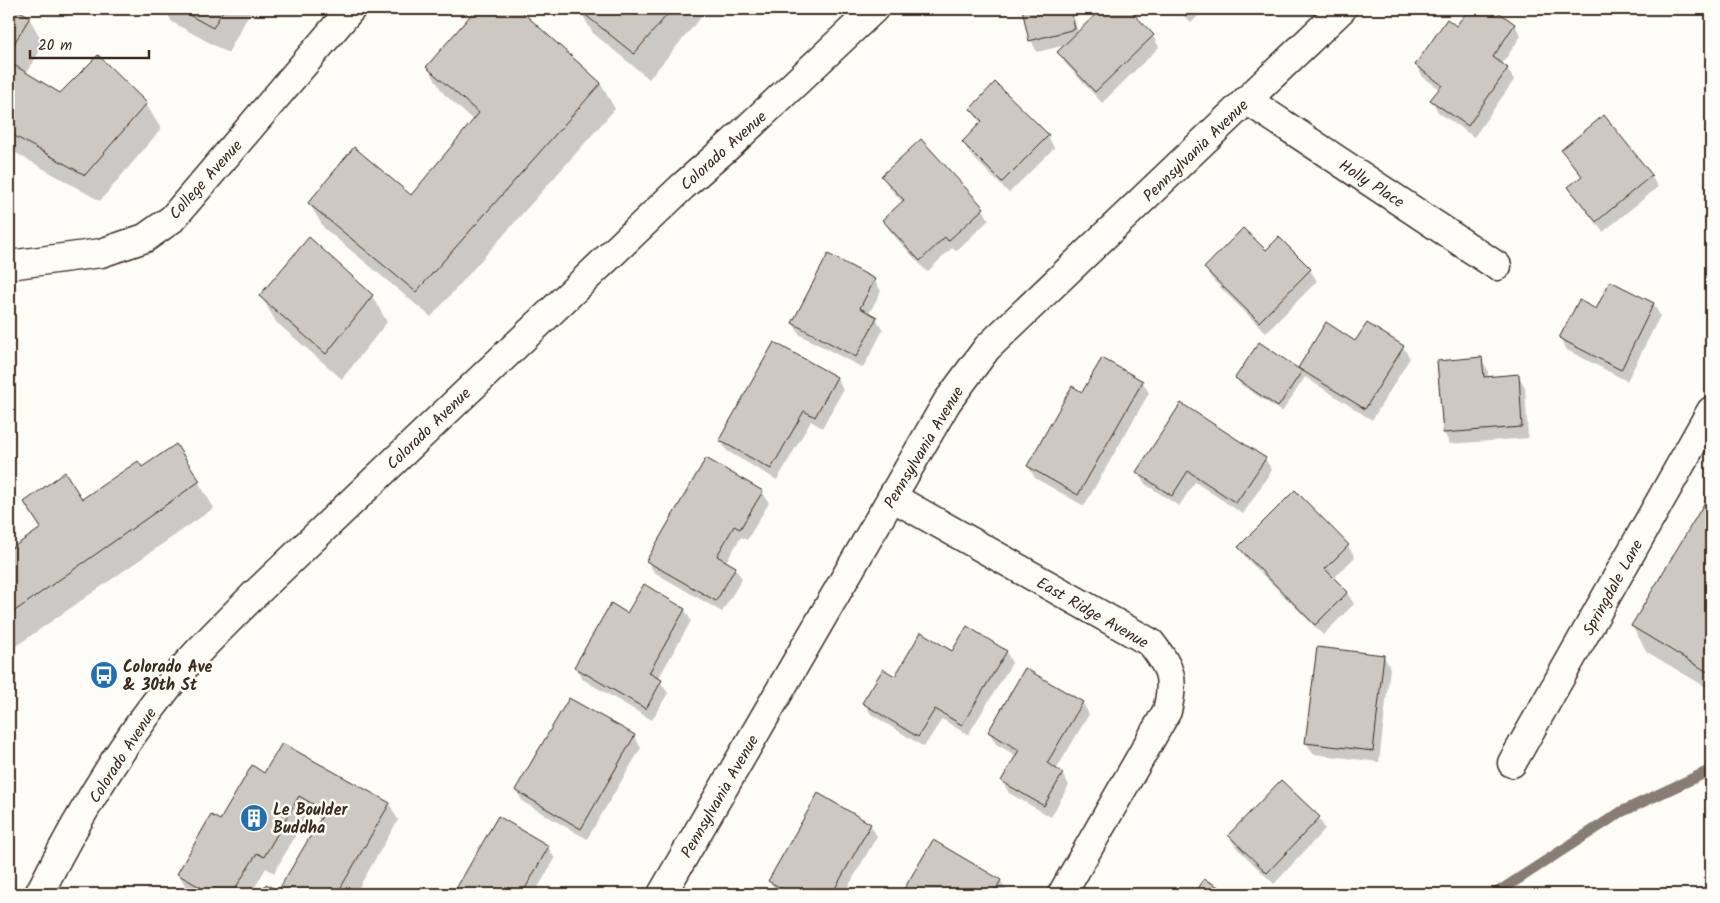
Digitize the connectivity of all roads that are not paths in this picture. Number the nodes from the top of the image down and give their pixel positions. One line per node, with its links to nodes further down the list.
1 (351, 9): 5 (street, College Avenue)
2 (874, 9): 10 (street, Colorado Avenue)
3 (1342, 9): 4 (street, Pennsylvania Avenue)
4 (1247, 100): 6 (street, Holly Place); 8 (street, Pennsylvania Avenue)
5 (9, 265)
6 (1497, 266)
7 (1711, 411): 9 (street, Springdale Lane)
8 (892, 497): 11 (street, Pennsylvania Avenue); 12 (street, East Ridge Avenue)
9 (1512, 763)
10 (39, 894)
11 (662, 894)
12 (1062, 894)

